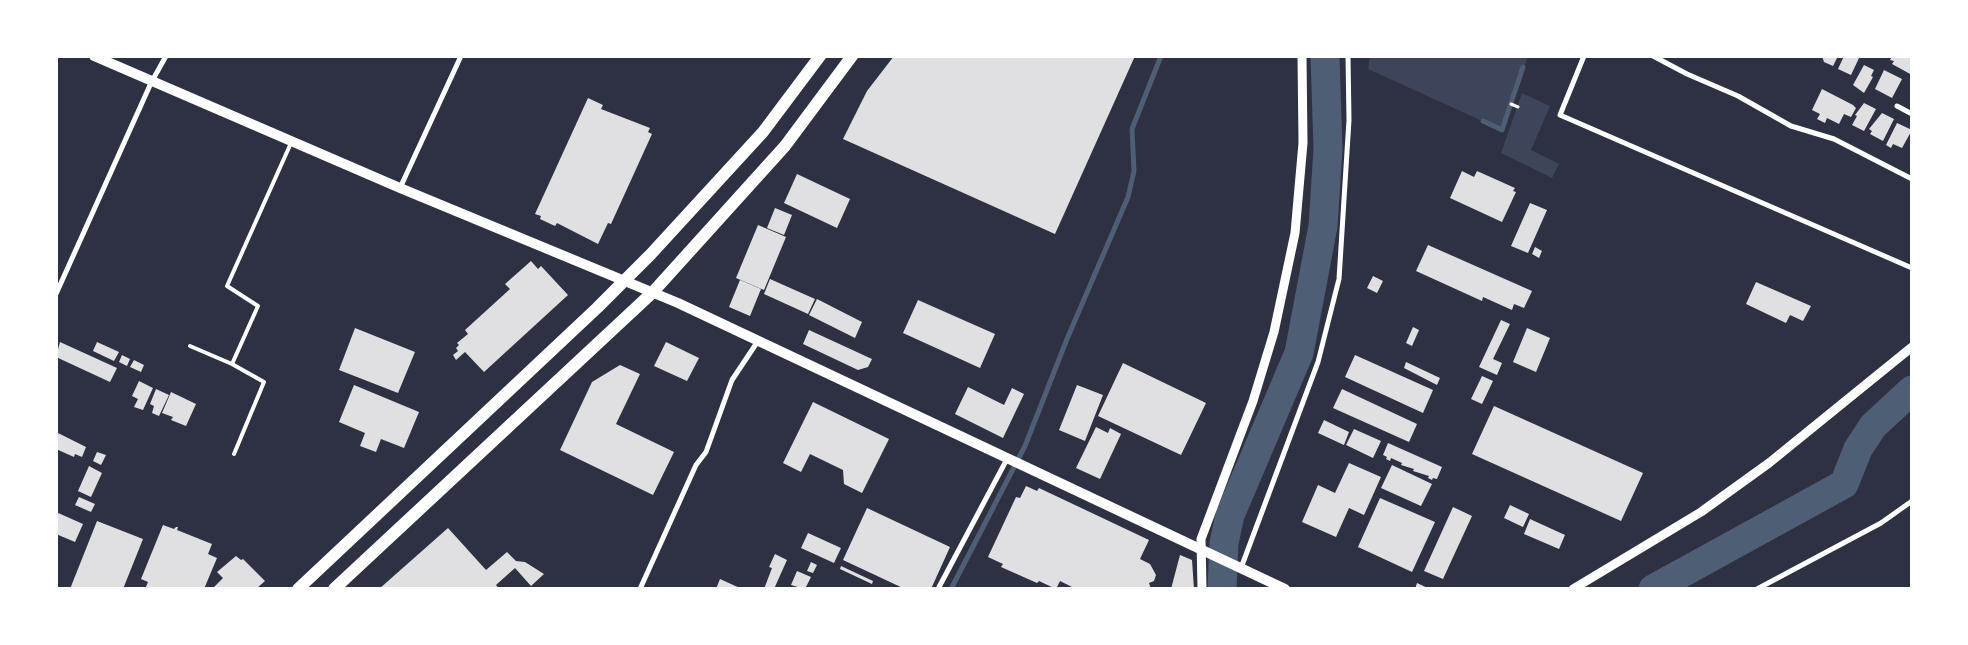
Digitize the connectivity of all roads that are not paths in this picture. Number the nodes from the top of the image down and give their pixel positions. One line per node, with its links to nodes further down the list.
1 (94, 56): 10 (main road)
2 (166, 56): 10 (street)
3 (461, 56): 15 (street)
4 (820, 56): 17 (highway)
5 (852, 56): 18 (highway)
6 (1302, 56): 27 (street)
7 (1348, 56): 28 (street)
8 (1584, 56): 16 (street)
9 (1653, 56): 14 (street)
10 (151, 82): 13 (main road); 19 (street)
11 (1897, 106): 12 (street)
12 (1912, 114)
13 (291, 142): 15 (main road); 23 (lane)
14 (1912, 178)
15 (400, 188): 17 (main road)
16 (1912, 268)
17 (625, 280): 18 (main road); 29 (highway)
18 (653, 292): 20 (main road); 30 (highway)
19 (56, 294)
20 (758, 342): 25 (main road); 31 (street)
21 (190, 346): 23 (lane)
22 (1912, 346): 35 (street)
23 (232, 364): 24 (lane)
24 (234, 454)
25 (1007, 459): 27 (main road); 32 (street)
26 (1912, 501): 36 (street)
27 (1206, 552): 28 (main road); 33 (street)
28 (1239, 567): 34 (main road)
29 (298, 589)
30 (334, 589)
31 (640, 589)
32 (938, 589)
33 (1202, 589)
34 (1285, 589)
35 (1573, 589)
36 (1757, 589)

